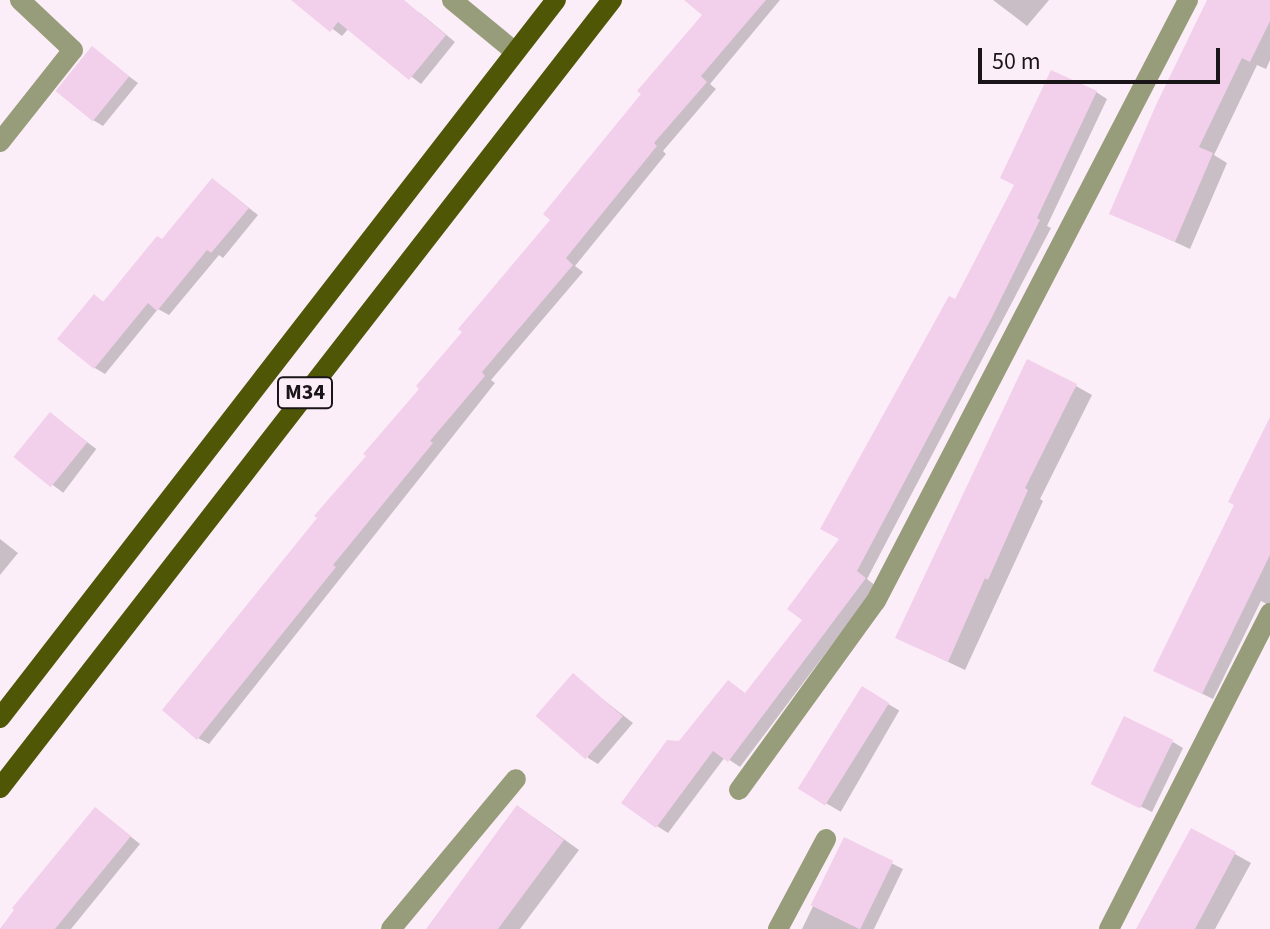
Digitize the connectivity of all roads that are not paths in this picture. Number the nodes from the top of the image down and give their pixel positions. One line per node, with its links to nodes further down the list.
1 (20, 0): 7 (street)
2 (452, 0): 6 (street)
3 (556, 0): 6 (main road, M34)
4 (612, 0): 11 (main road, M34)
5 (1188, 0): 12 (street)
6 (515, 52): 9 (main road, M34)
7 (0, 142)
8 (1270, 613): 16 (street)
9 (0, 718)
10 (516, 779): 14 (street)
11 (0, 788)
12 (739, 790)
13 (826, 839): 15 (street)
14 (391, 929)
15 (778, 929)
16 (1109, 929)

